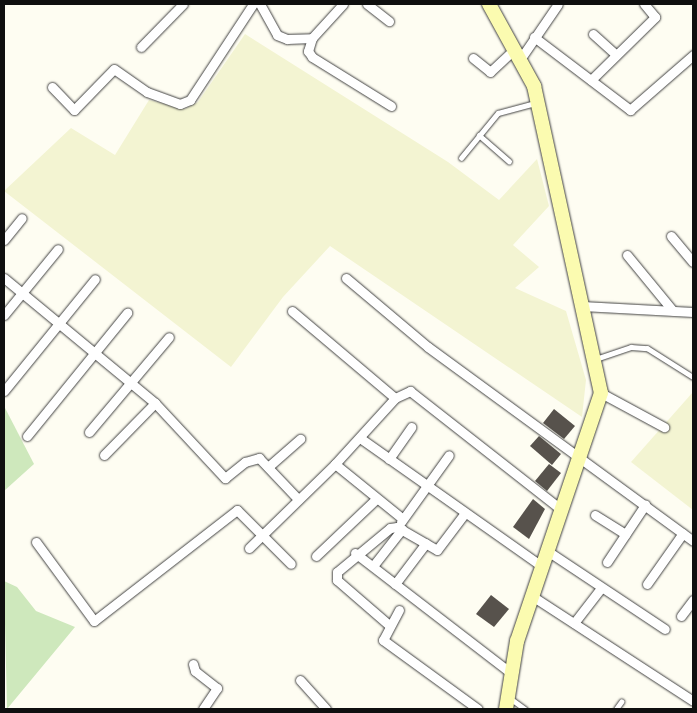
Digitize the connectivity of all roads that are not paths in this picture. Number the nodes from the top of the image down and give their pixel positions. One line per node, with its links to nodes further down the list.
1 (183, 4): 13 (street)
2 (253, 4): 19 (street)
3 (260, 4): 12 (street)
4 (343, 4): 12 (street)
5 (367, 4): 9 (street)
6 (489, 4): 14 (main road)
7 (558, 4): 11 (street)
8 (644, 4): 15 (street)
9 (390, 21)
10 (593, 34): 15 (street)
11 (534, 37): 14 (street); 18 (street)
12 (312, 38): 21 (street)
13 (141, 47)
14 (518, 54): 17 (street); 20 (main road)
15 (616, 55): 18 (street)
16 (693, 55): 18 (street)
17 (473, 58)
18 (591, 80)
19 (52, 87)
20 (539, 102): 22 (lane); 35 (main road)
21 (391, 106)
22 (479, 134): 23 (lane); 24 (lane)
23 (460, 158)
24 (509, 161)
25 (22, 218): 27 (street)
26 (671, 236): 30 (street)
27 (4, 240)
28 (58, 249): 34 (street)
29 (627, 256): 37 (street)
30 (693, 262)
31 (4, 278): 34 (street)
32 (346, 278): 59 (street)
33 (95, 279): 41 (street)
34 (22, 293): 40 (street); 41 (street)
35 (582, 306): 37 (street); 44 (main road)
36 (292, 311): 49 (street)
37 (673, 311): 38 (street)
38 (693, 312)
39 (127, 313): 43 (street)
40 (4, 315)
41 (60, 324): 43 (street); 47 (street)
42 (169, 337): 46 (street)
43 (95, 353): 46 (street); 54 (street)
44 (596, 359): 45 (lane); 48 (main road)
45 (693, 377)
46 (132, 383): 50 (street); 53 (street)
47 (4, 391)
48 (601, 393): 52 (street); 59 (main road)
49 (395, 398): 55 (street); 67 (street)
50 (156, 403): 57 (street); 62 (street)
51 (411, 427): 60 (street)
52 (664, 427)
53 (90, 432)
54 (27, 436)
55 (360, 438): 60 (street); 61 (street)
56 (300, 439): 62 (street)
57 (104, 455)
58 (449, 455): 63 (street)
59 (580, 458): 66 (street); 67 (main road)
60 (389, 459): 63 (street)
61 (335, 464): 64 (street); 65 (street)
62 (268, 467): 64 (street)
63 (426, 485): 68 (street); 70 (street)
64 (298, 499): 74 (street)
65 (376, 499): 70 (street); 81 (street)
66 (645, 505): 72 (street); 73 (street)
67 (562, 510): 79 (main road)
68 (465, 513): 77 (street); 85 (street)
69 (595, 515): 73 (street)
70 (403, 519): 71 (street)
71 (399, 528): 77 (street); 80 (street); 84 (street)
72 (683, 533): 75 (street); 87 (street)
73 (626, 534): 82 (street)
74 (262, 535): 76 (street); 78 (street); 83 (street)
75 (693, 541)
76 (36, 542)
77 (426, 543): 86 (street)
78 (249, 548)
79 (549, 552): 85 (main road); 88 (street)
80 (355, 553): 84 (street); 94 (street)
81 (316, 556)
82 (607, 562)
83 (291, 564)
84 (373, 566): 86 (street)
85 (543, 568): 89 (main road)
86 (396, 584): 97 (street)
87 (647, 584)
88 (601, 588): 93 (street); 95 (street)
89 (532, 596): 93 (street); 97 (main road)
90 (693, 600): 92 (street)
91 (399, 610): 94 (street)
92 (682, 616)
93 (574, 623): 99 (street)
94 (389, 625): 104 (street)
95 (665, 629)
96 (193, 664): 102 (street)
97 (512, 674): 101 (main road)
98 (300, 680): 103 (street)
99 (693, 701)
100 (621, 702): 106 (lane)
101 (507, 703): 105 (lane)
102 (203, 709)
103 (326, 709)
104 (478, 709)
105 (525, 709)
106 (616, 709)

